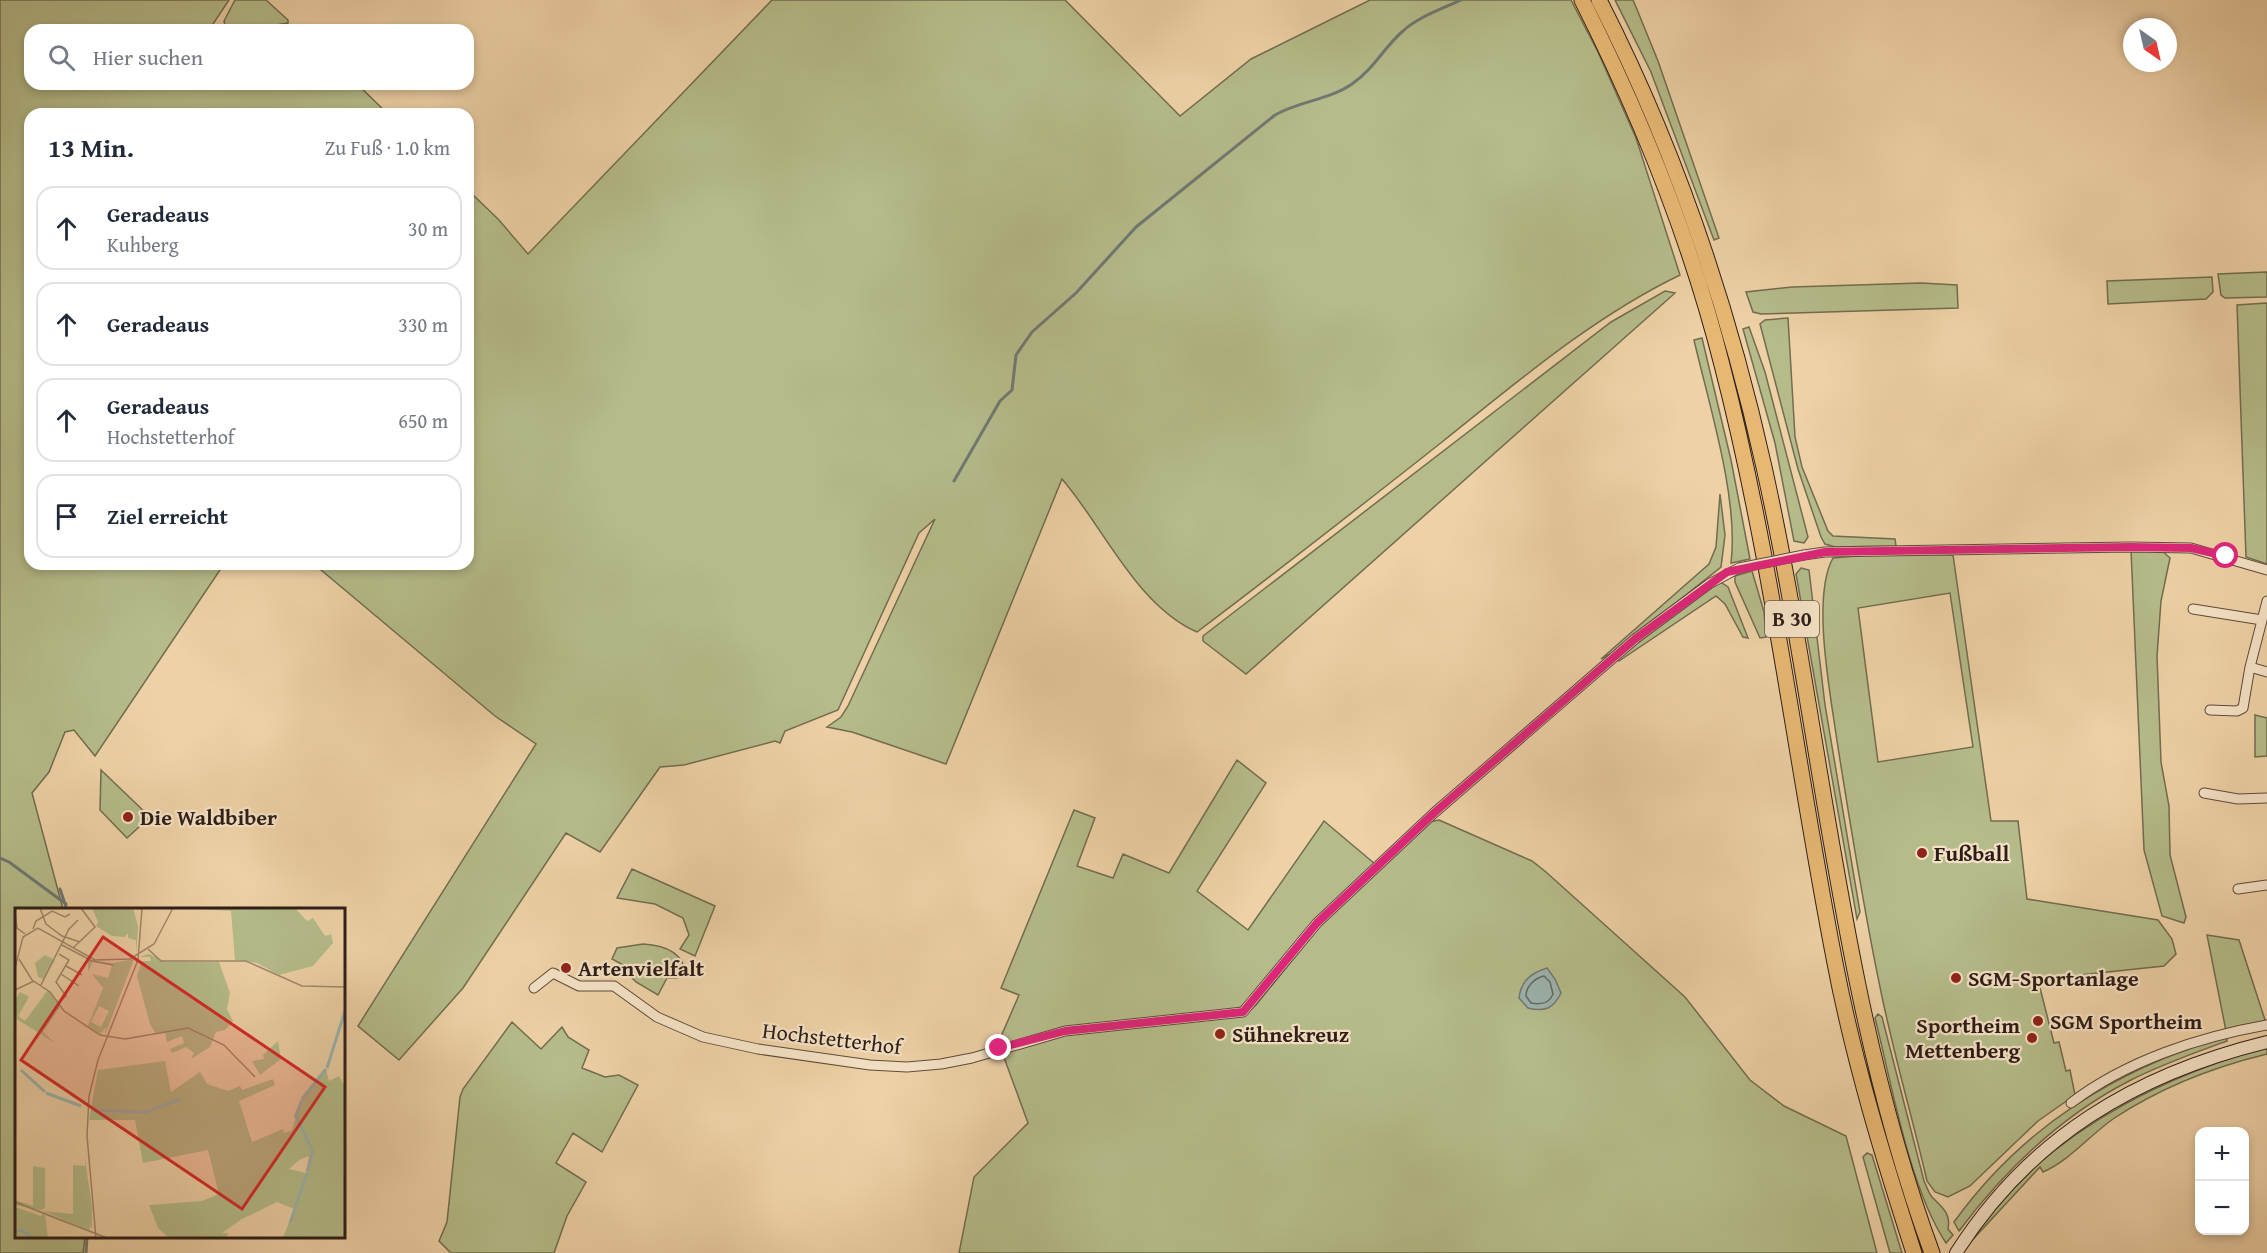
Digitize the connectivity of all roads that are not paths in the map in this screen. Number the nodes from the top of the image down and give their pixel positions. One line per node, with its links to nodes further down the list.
1 (1582, 0): 19 (highway, B 30)
2 (1599, 0): 20 (highway, B 30)
3 (2267, 570): 14 (street, Hochstetterhof, bridge)
4 (2267, 601): 6 (street)
5 (2193, 609): 6 (street)
6 (2262, 621): 7 (street)
7 (2250, 667): 8 (street); 9 (street)
8 (2267, 672)
9 (2210, 710)
10 (2204, 793): 11 (street)
11 (2267, 798)
12 (2267, 885): 13 (street)
13 (2238, 889)
14 (534, 988)
15 (2267, 1025): 17 (street)
16 (2267, 1042): 18 (main road)
17 (2071, 1103)
18 (1956, 1252)
19 (1914, 1253)
20 (1932, 1253)

